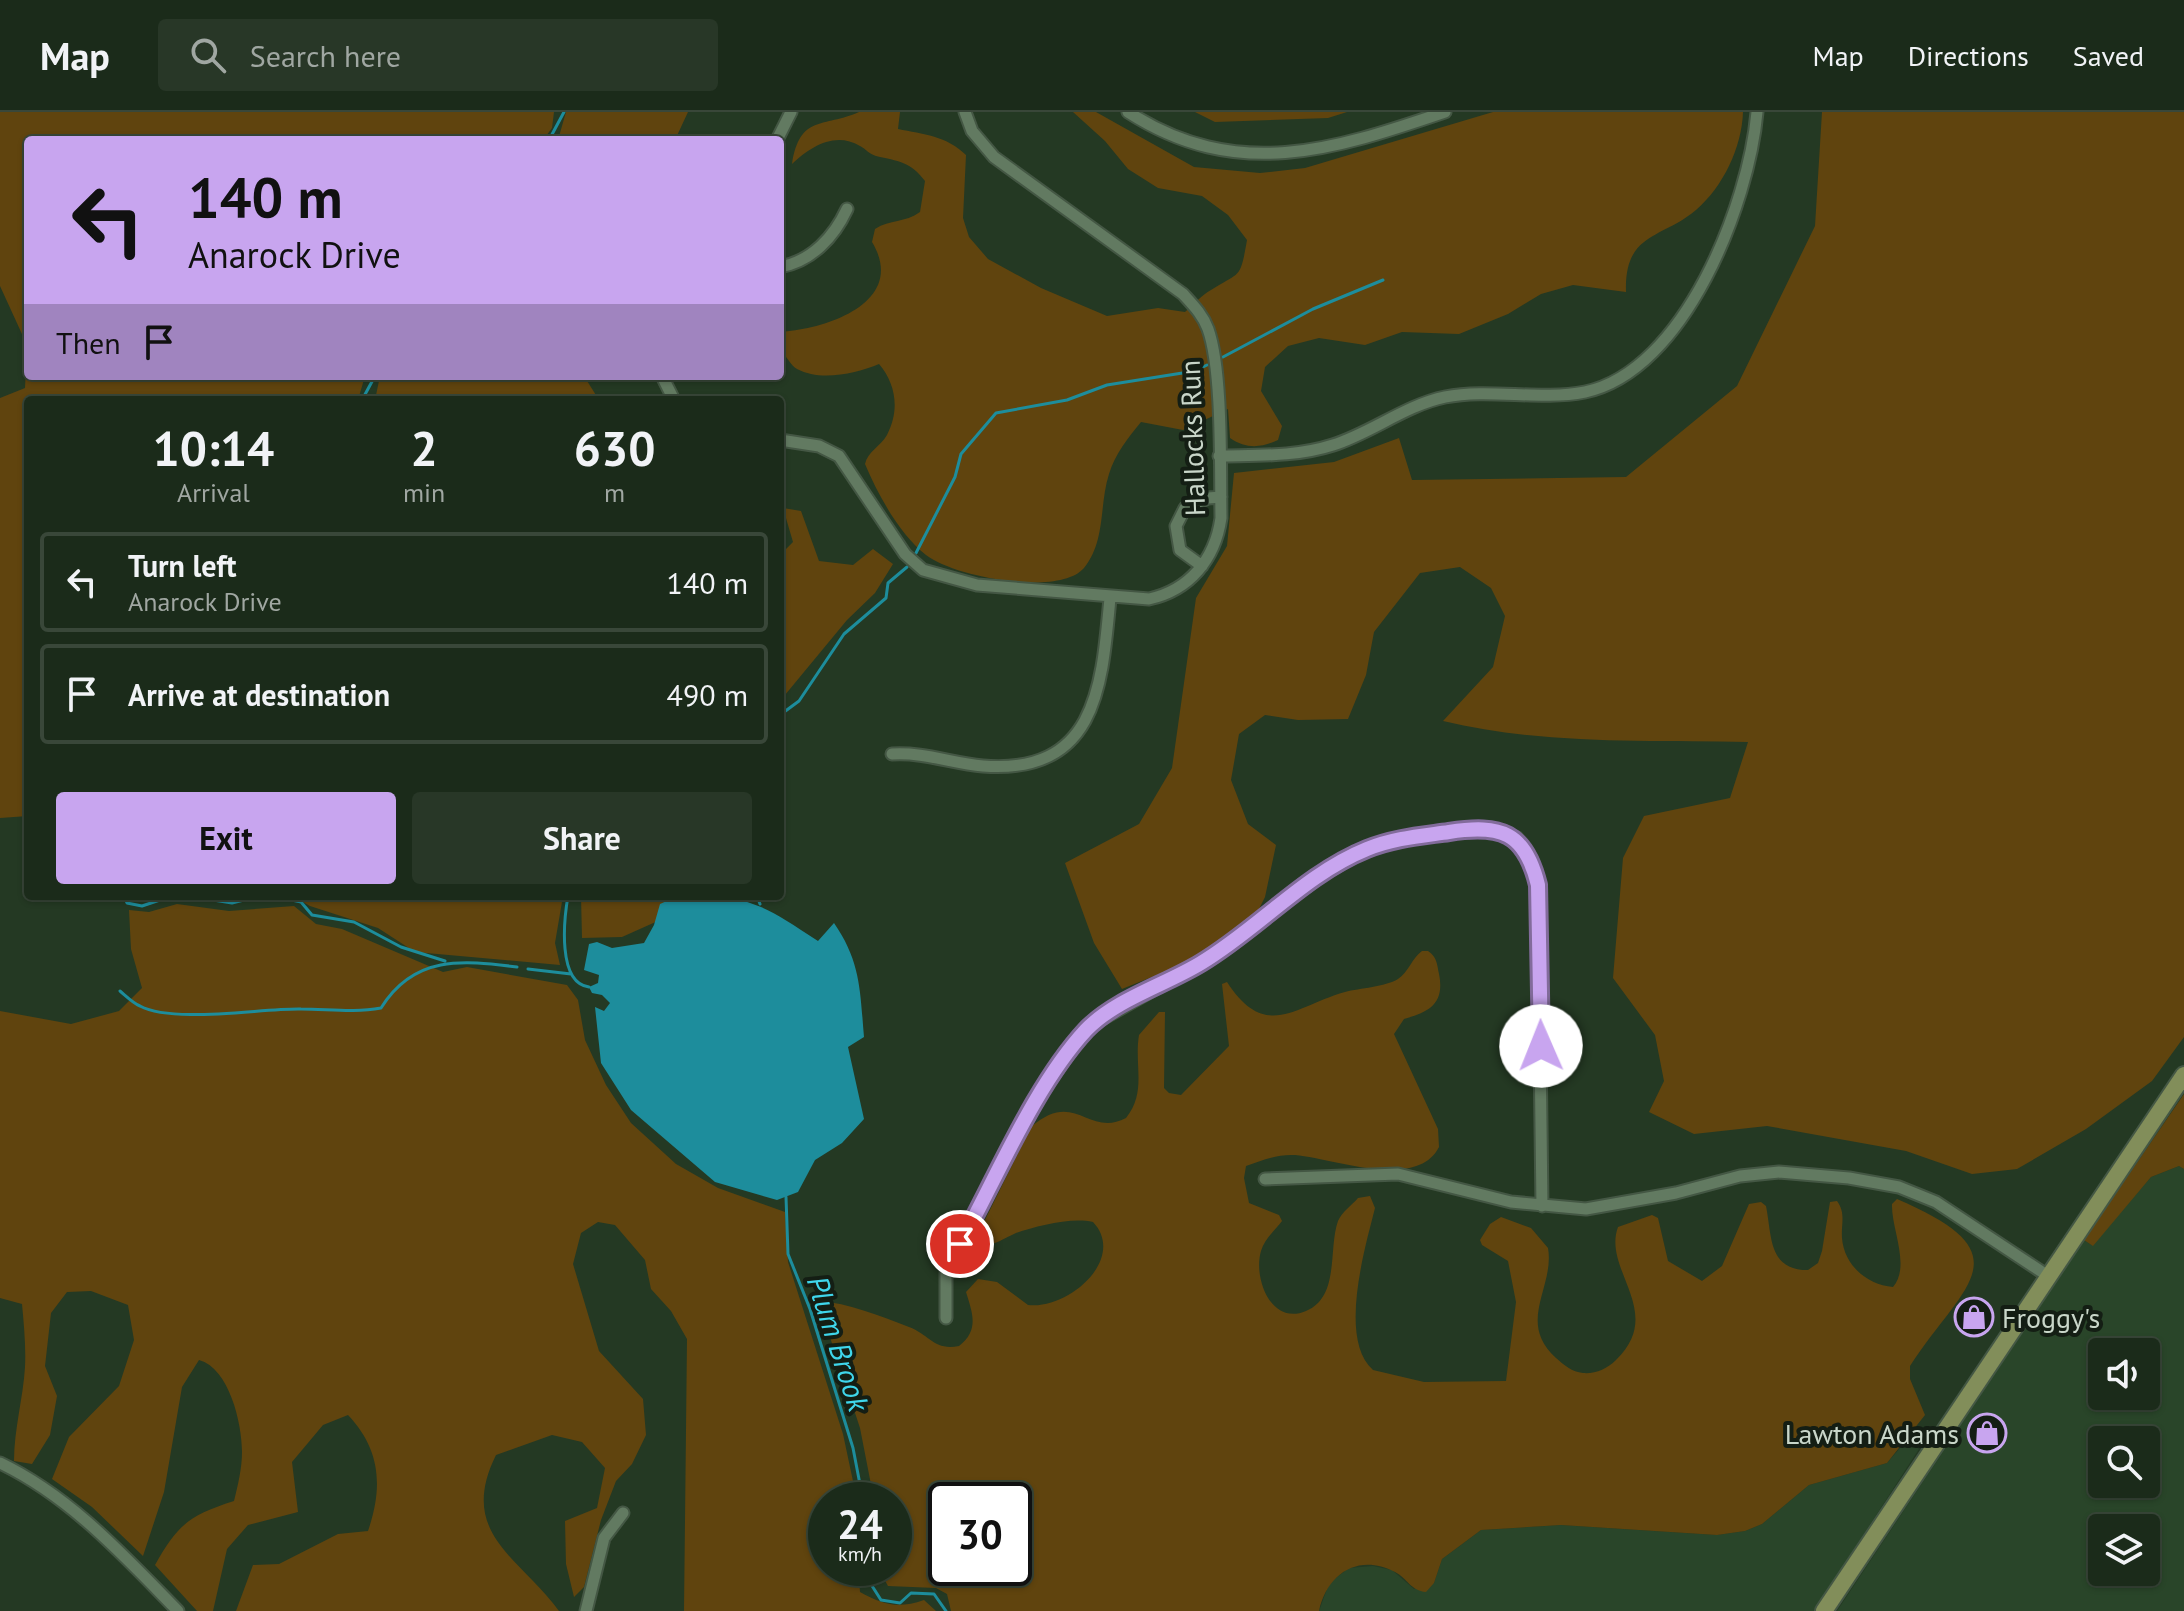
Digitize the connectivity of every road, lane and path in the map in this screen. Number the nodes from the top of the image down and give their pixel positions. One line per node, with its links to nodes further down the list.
1 (791, 112): 6 (street)
2 (965, 112): 10 (street, Hallocks Run)
3 (1128, 112): 4 (street)
4 (1445, 112)
5 (1757, 112): 10 (street)
6 (779, 136)
7 (847, 209): 8 (street)
8 (784, 265)
9 (784, 441): 13 (street, Hallocks Run)
10 (1219, 456): 11 (street, Hallocks Run)
11 (1221, 497): 12 (street, Hallocks Run); 12 (street)
12 (1202, 566): 13 (street, Hallocks Run)
13 (1110, 598): 14 (street)
14 (892, 754)
15 (2184, 1075): 18 (main road)
16 (1265, 1179): 17 (street)
17 (1542, 1206): 18 (street); 19 (street)
18 (2048, 1276): 24 (main road)
19 (946, 1318)
20 (0, 1463): 22 (street)
21 (623, 1513): 23 (street)
22 (178, 1611)
23 (586, 1611)
24 (1824, 1611)

